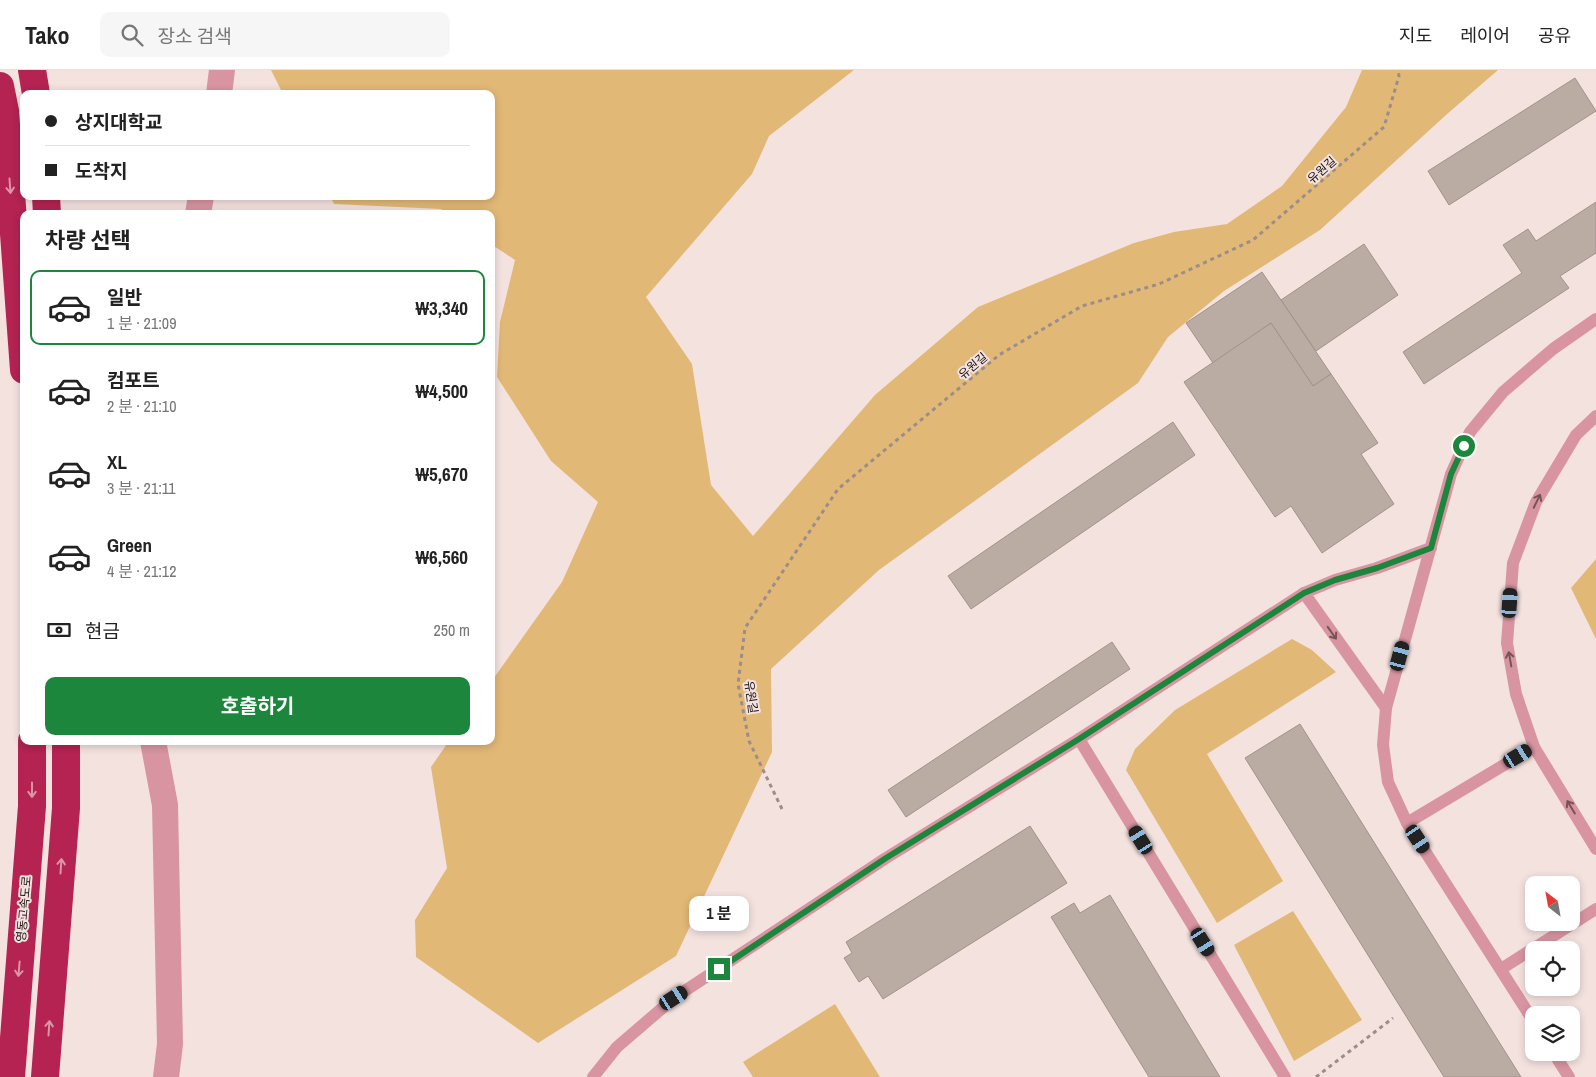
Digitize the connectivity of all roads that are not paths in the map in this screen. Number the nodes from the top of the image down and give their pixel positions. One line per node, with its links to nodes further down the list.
1 (32, 70): 4 (highway)
2 (222, 70): 5 (street)
3 (0, 86): 6 (highway, one-way to 6)
4 (35, 90)
5 (219, 90)
6 (20, 315)
7 (1596, 319): 9 (lane)
8 (1596, 416): 16 (lane, one-way to 8)
9 (1431, 548): 10 (lane); 11 (lane)
10 (1304, 593): 11 (lane, one-way to 11); 12 (lane)
11 (1386, 708): 17 (lane)
12 (1079, 739): 26 (lane); 27 (lane)
13 (32, 745): 23 (highway, 영동고속도로, one-way to 23)
14 (66, 745): 24 (highway, one-way to 14)
15 (154, 745): 25 (street)
16 (1534, 747): 17 (lane); 18 (lane, one-way to 16)
17 (1407, 823): 20 (lane)
18 (1596, 849)
19 (1596, 909): 20 (lane)
20 (1501, 969): 21 (lane)
21 (1525, 1008)
22 (1559, 1061): 28 (lane)
23 (11, 1077)
24 (45, 1077)
25 (166, 1077)
26 (593, 1077)
27 (1285, 1077)
28 (1569, 1077)

